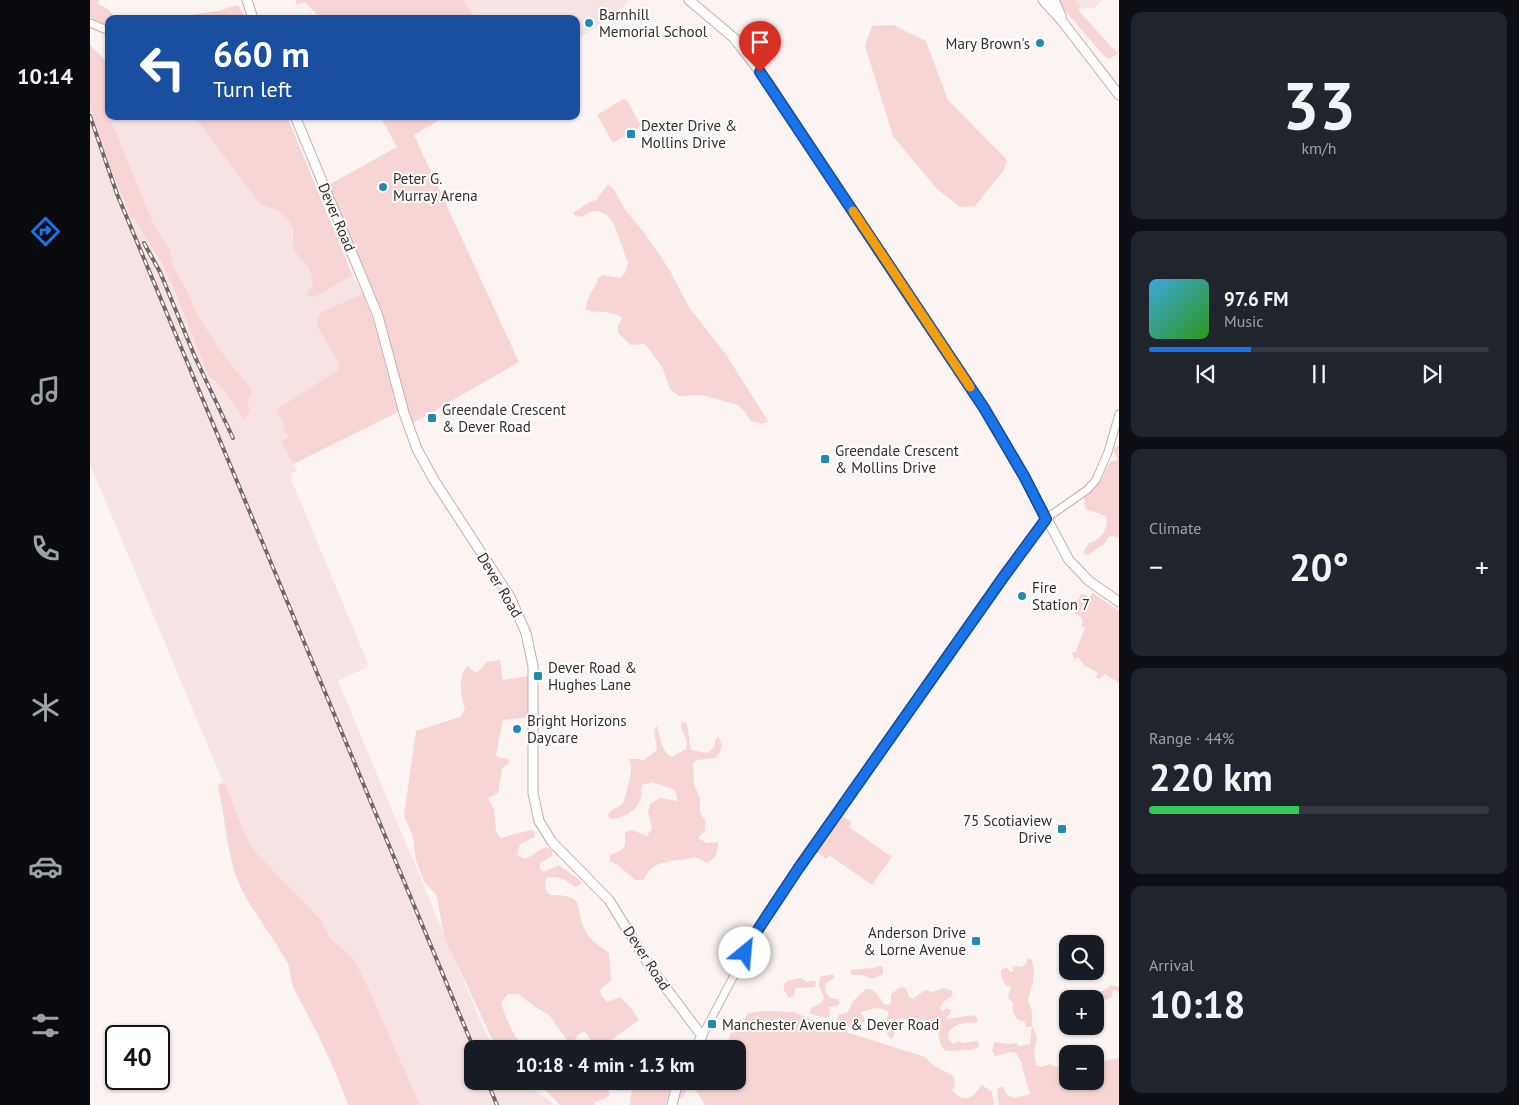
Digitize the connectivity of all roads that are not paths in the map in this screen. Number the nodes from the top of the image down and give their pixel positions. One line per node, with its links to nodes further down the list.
1 (247, 0): 5 (main road)
2 (689, 0): 12 (main road)
3 (1043, 0): 6 (main road)
4 (1054, 0): 6 (main road)
5 (252, 15)
6 (1062, 21): 9 (main road)
7 (92, 23): 8 (street)
8 (105, 29)
9 (1119, 95)
10 (296, 120): 14 (main road, Dever Road)
11 (1119, 414): 12 (street)
12 (1046, 519): 13 (main road); 14 (street)
13 (1119, 602)
14 (702, 1036): 15 (main road)
15 (700, 1040)
16 (676, 1090): 17 (main road)
17 (672, 1105)

